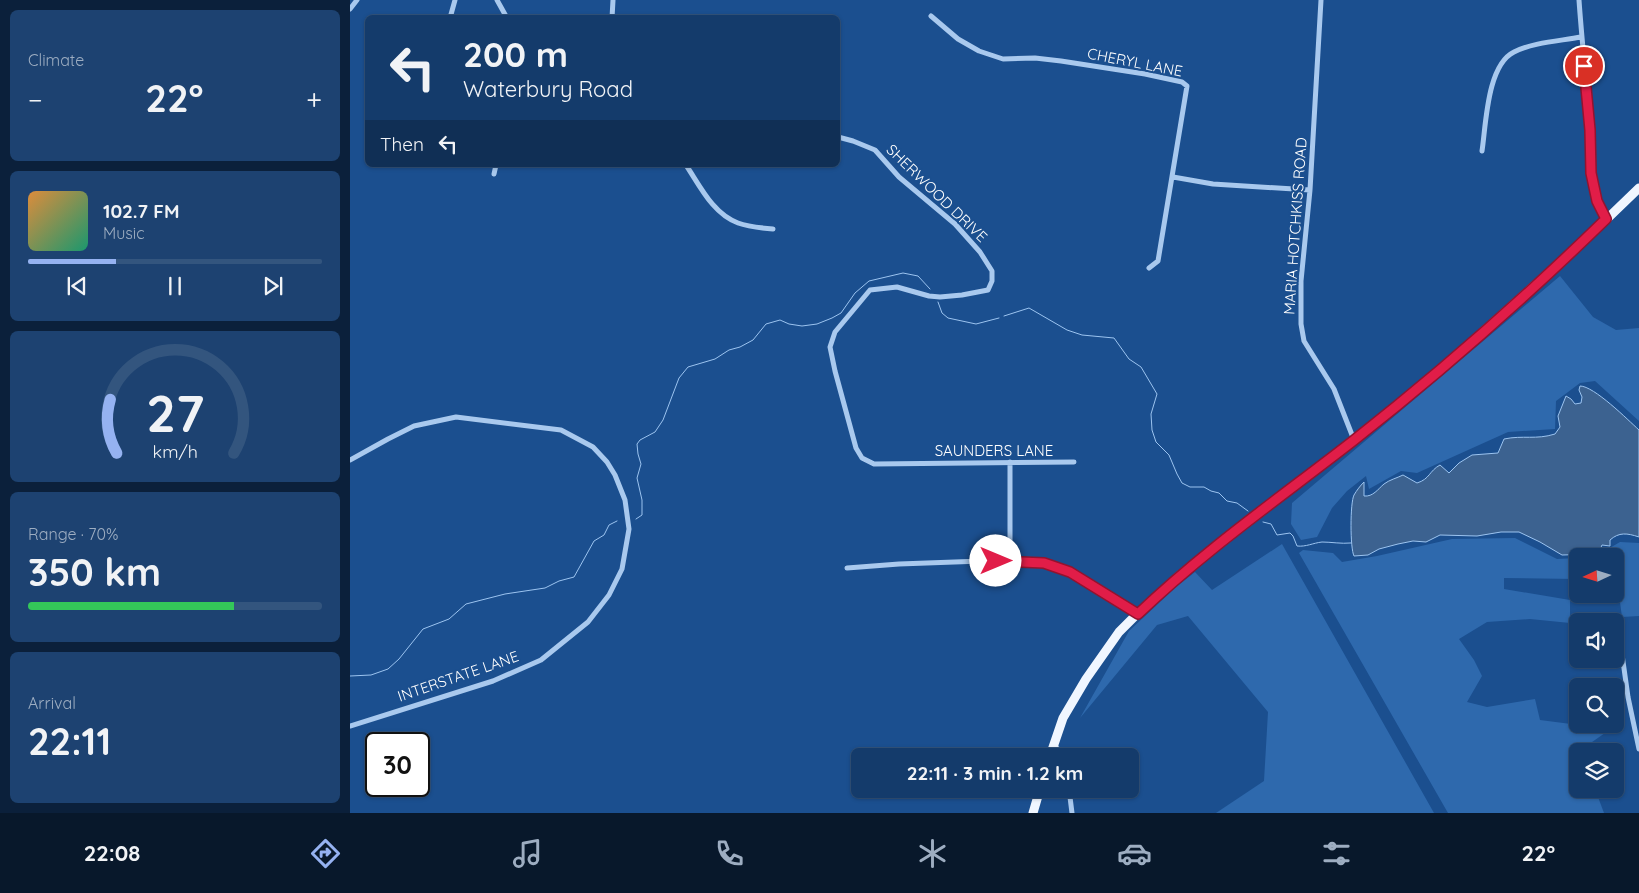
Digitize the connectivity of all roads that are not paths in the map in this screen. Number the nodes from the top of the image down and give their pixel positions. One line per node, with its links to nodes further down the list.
1 (357, 0): 7 (street)
2 (455, 0): 8 (street)
3 (497, 0): 9 (street)
4 (613, 0): 10 (street)
5 (1320, 0): 20 (street, MARIA HOTCHKISS ROAD)
6 (1579, 0): 12 (street)
7 (350, 9)
8 (451, 15)
9 (505, 15)
10 (612, 15)
11 (931, 16): 18 (street, CHERYL LANE)
12 (1581, 37): 14 (street); 21 (street)
13 (840, 138): 26 (street, SHERWOOD DRIVE)
14 (1482, 151)
15 (496, 167): 17 (street)
16 (687, 167): 22 (street)
17 (494, 174)
18 (1173, 177): 20 (street); 23 (street, CHERYL LANE)
19 (1639, 188): 21 (main road)
20 (1310, 190): 24 (street, MARIA HOTCHKISS ROAD)
21 (1606, 219): 24 (main road)
22 (773, 229)
23 (1149, 268)
24 (1354, 440): 31 (main road)
25 (350, 460): 33 (street, INTERSTATE LANE)
26 (914, 462): 27 (street, SAUNDERS LANE)
27 (1010, 462): 28 (street, SAUNDERS LANE); 29 (street)
28 (1074, 462)
29 (1010, 560): 30 (street); 31 (street)
30 (847, 568)
31 (1138, 614): 34 (main road)
32 (1624, 668): 37 (street)
33 (350, 726)
34 (1054, 744): 35 (main road); 36 (street)
35 (1053, 748)
36 (1057, 748)
37 (1639, 749)
38 (1037, 798): 40 (main road)
39 (1070, 798): 41 (street)
40 (1033, 813)
41 (1072, 813)

